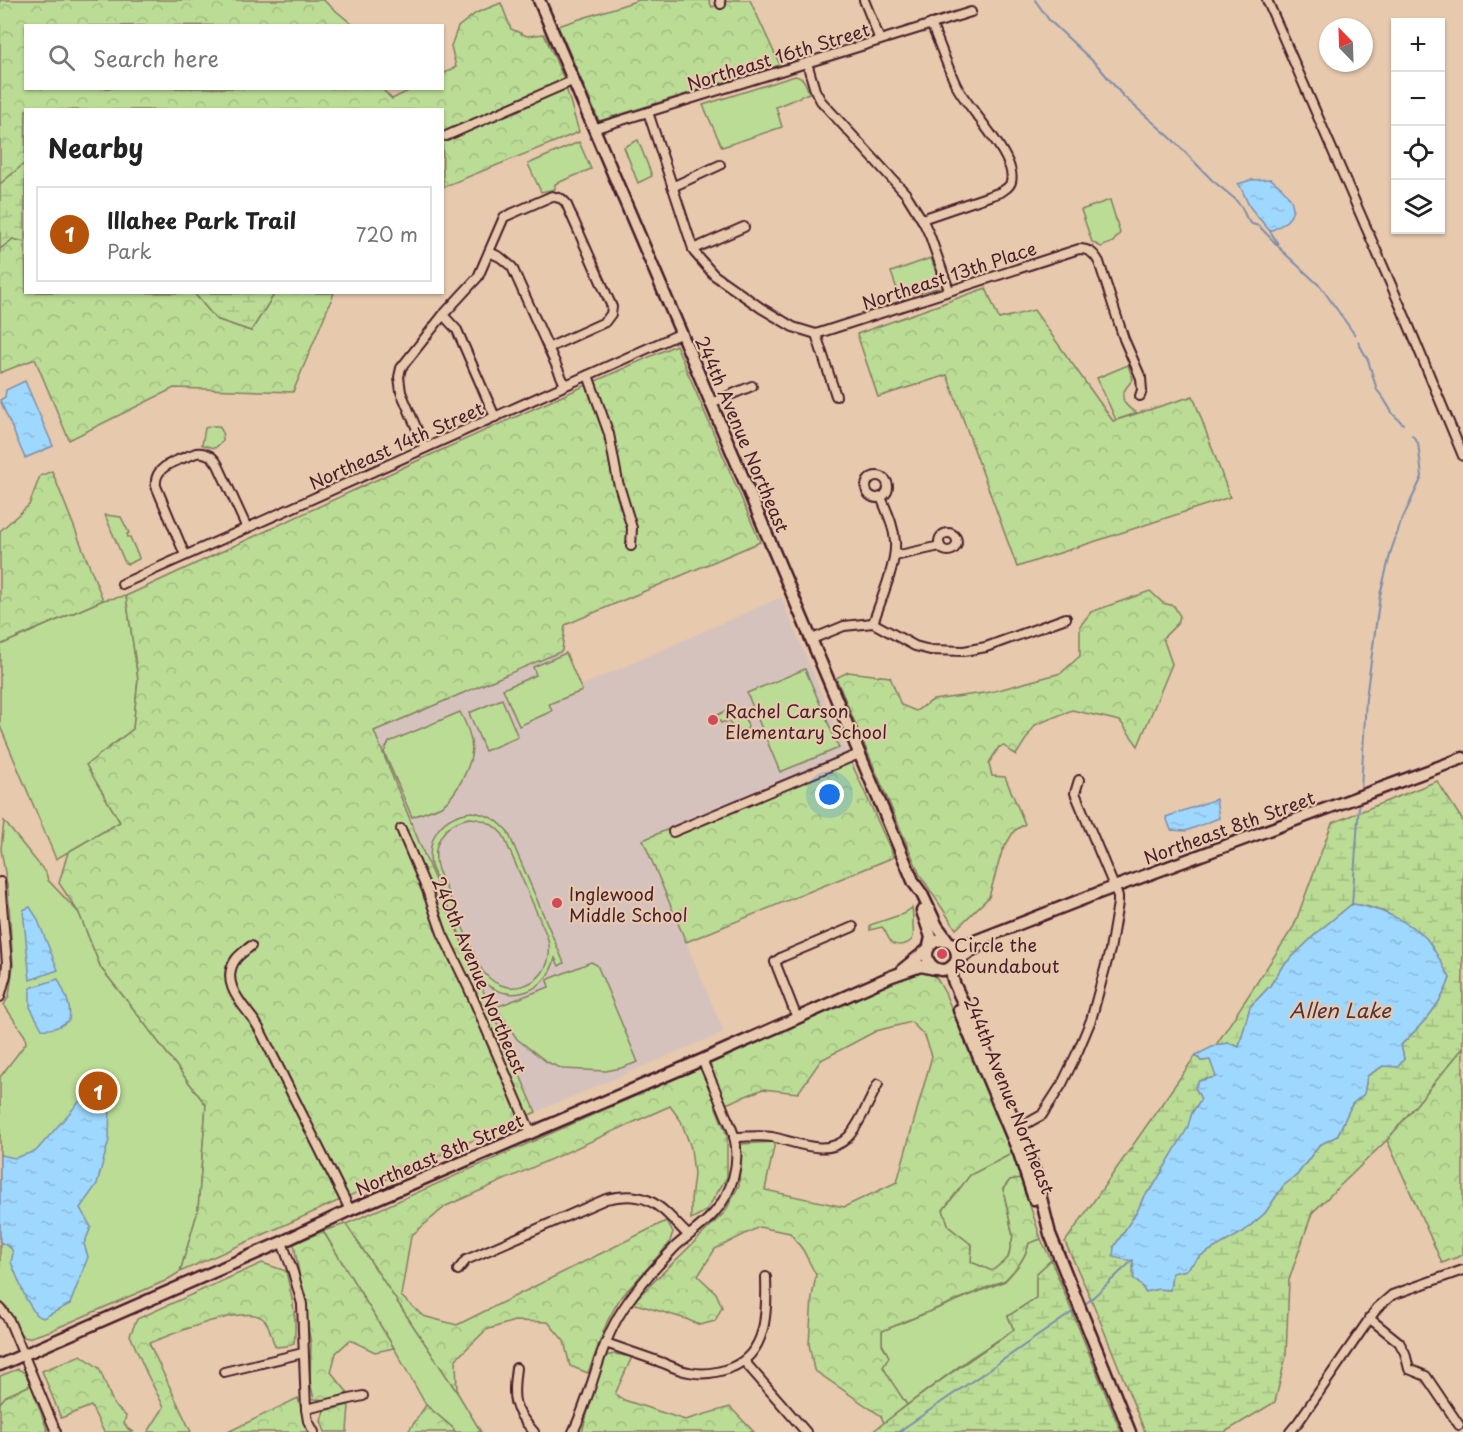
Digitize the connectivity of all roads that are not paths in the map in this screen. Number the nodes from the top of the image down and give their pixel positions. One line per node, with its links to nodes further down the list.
1 (539, 0): 8 (street, 244th Avenue Northeast)
2 (864, 0): 6 (street)
3 (1267, 0): 31 (street)
4 (971, 12): 5 (street, Northeast 16th Street)
5 (931, 24): 6 (street, Northeast 16th Street); 14 (street)
6 (880, 40): 7 (street, Northeast 16th Street)
7 (807, 63): 9 (street, Northeast 16th Street); 14 (street)
8 (572, 81): 10 (street, 244th Avenue Northeast); 11 (street)
9 (648, 112): 10 (street, Northeast 16th Street); 13 (street)
10 (593, 129): 20 (street, 244th Avenue Northeast)
11 (446, 136)
12 (720, 165): 13 (street)
13 (672, 187): 16 (street)
14 (922, 219): 18 (street)
15 (744, 227): 16 (street)
16 (693, 249): 21 (street)
17 (489, 252): 19 (street); 22 (street); 22 (street)
18 (949, 290): 21 (street, Northeast 13th Place); 27 (street, Northeast 13th Place)
19 (443, 315): 29 (street); 30 (street)
20 (682, 333): 23 (street, Northeast 14th Street); 28 (street, 244th Avenue Northeast)
21 (816, 334): 26 (street)
22 (548, 348): 24 (street)
23 (588, 375): 24 (street, Northeast 14th Street); 34 (street)
24 (565, 385): 29 (street, Northeast 14th Street)
25 (752, 386): 28 (street)
26 (836, 396)
27 (1140, 396)
28 (711, 403): 41 (street, 244th Avenue Northeast)
29 (495, 417): 30 (street, Northeast 14th Street)
30 (425, 448): 33 (street, Northeast 14th Street)
31 (1463, 456)
32 (880, 497): 37 (street)
33 (246, 528): 36 (street, Northeast 14th Street); 36 (street)
34 (631, 546)
35 (940, 546): 37 (street)
36 (185, 555): 38 (street, Northeast 14th Street)
37 (895, 556): 40 (street)
38 (122, 584)
39 (1066, 618): 40 (street)
40 (873, 623): 41 (street)
41 (812, 639): 42 (street, 244th Avenue Northeast)
42 (859, 754): 46 (street); 48 (street, 244th Avenue Northeast)
43 (1463, 758): 49 (street, Northeast 8th Street)
44 (1079, 780): 49 (street)
45 (401, 829): 63 (street, 240th Avenue Northeast)
46 (673, 832)
47 (0, 882): 58 (street)
48 (914, 883): 52 (street, 244th Avenue Northeast); 54 (street, 244th Avenue Northeast)
49 (1114, 887): 51 (street, Northeast 8th Street); 62 (street)
50 (853, 927): 59 (street)
51 (1007, 929): 52 (street, Northeast 8th Street); 55 (street, Northeast 8th Street)
52 (950, 942): 54 (street); 55 (street)
53 (251, 946): 65 (street)
54 (928, 948): 56 (street); 57 (street, Northeast 8th Street)
55 (955, 963): 56 (street); 62 (street, 244th Avenue Northeast)
56 (937, 969): 57 (street, Northeast 8th Street); 62 (street, 244th Avenue Northeast)
57 (892, 976): 59 (street, Northeast 8th Street)
58 (0, 997)
59 (797, 1018): 60 (street, Northeast 8th Street)
60 (702, 1060): 63 (street, Northeast 8th Street); 64 (street)
61 (878, 1084): 64 (street)
62 (1014, 1130): 88 (street, 244th Avenue Northeast)
63 (531, 1133): 65 (street, Northeast 8th Street)
64 (735, 1137): 66 (street)
65 (350, 1210): 67 (street, Northeast 8th Street)
66 (688, 1235): 68 (street); 73 (street)
67 (282, 1242): 74 (street); 75 (street, Northeast 8th Street)
68 (458, 1270)
69 (1463, 1270): 72 (street)
70 (766, 1277): 76 (street)
71 (0, 1308): 75 (street)
72 (1369, 1318): 82 (street); 89 (street)
73 (606, 1343): 76 (street); 86 (street)
74 (303, 1353): 79 (street); 81 (street)
75 (24, 1354): 77 (street, Northeast 8th Street); 83 (street)
76 (744, 1361): 87 (street)
77 (0, 1365)
78 (516, 1368): 85 (street)
79 (224, 1372)
80 (363, 1396): 81 (street)
81 (306, 1409): 84 (street)
82 (1459, 1425)
83 (56, 1432)
84 (314, 1432)
85 (534, 1432)
86 (573, 1432)
87 (806, 1432)
88 (1130, 1432)
89 (1290, 1432)

